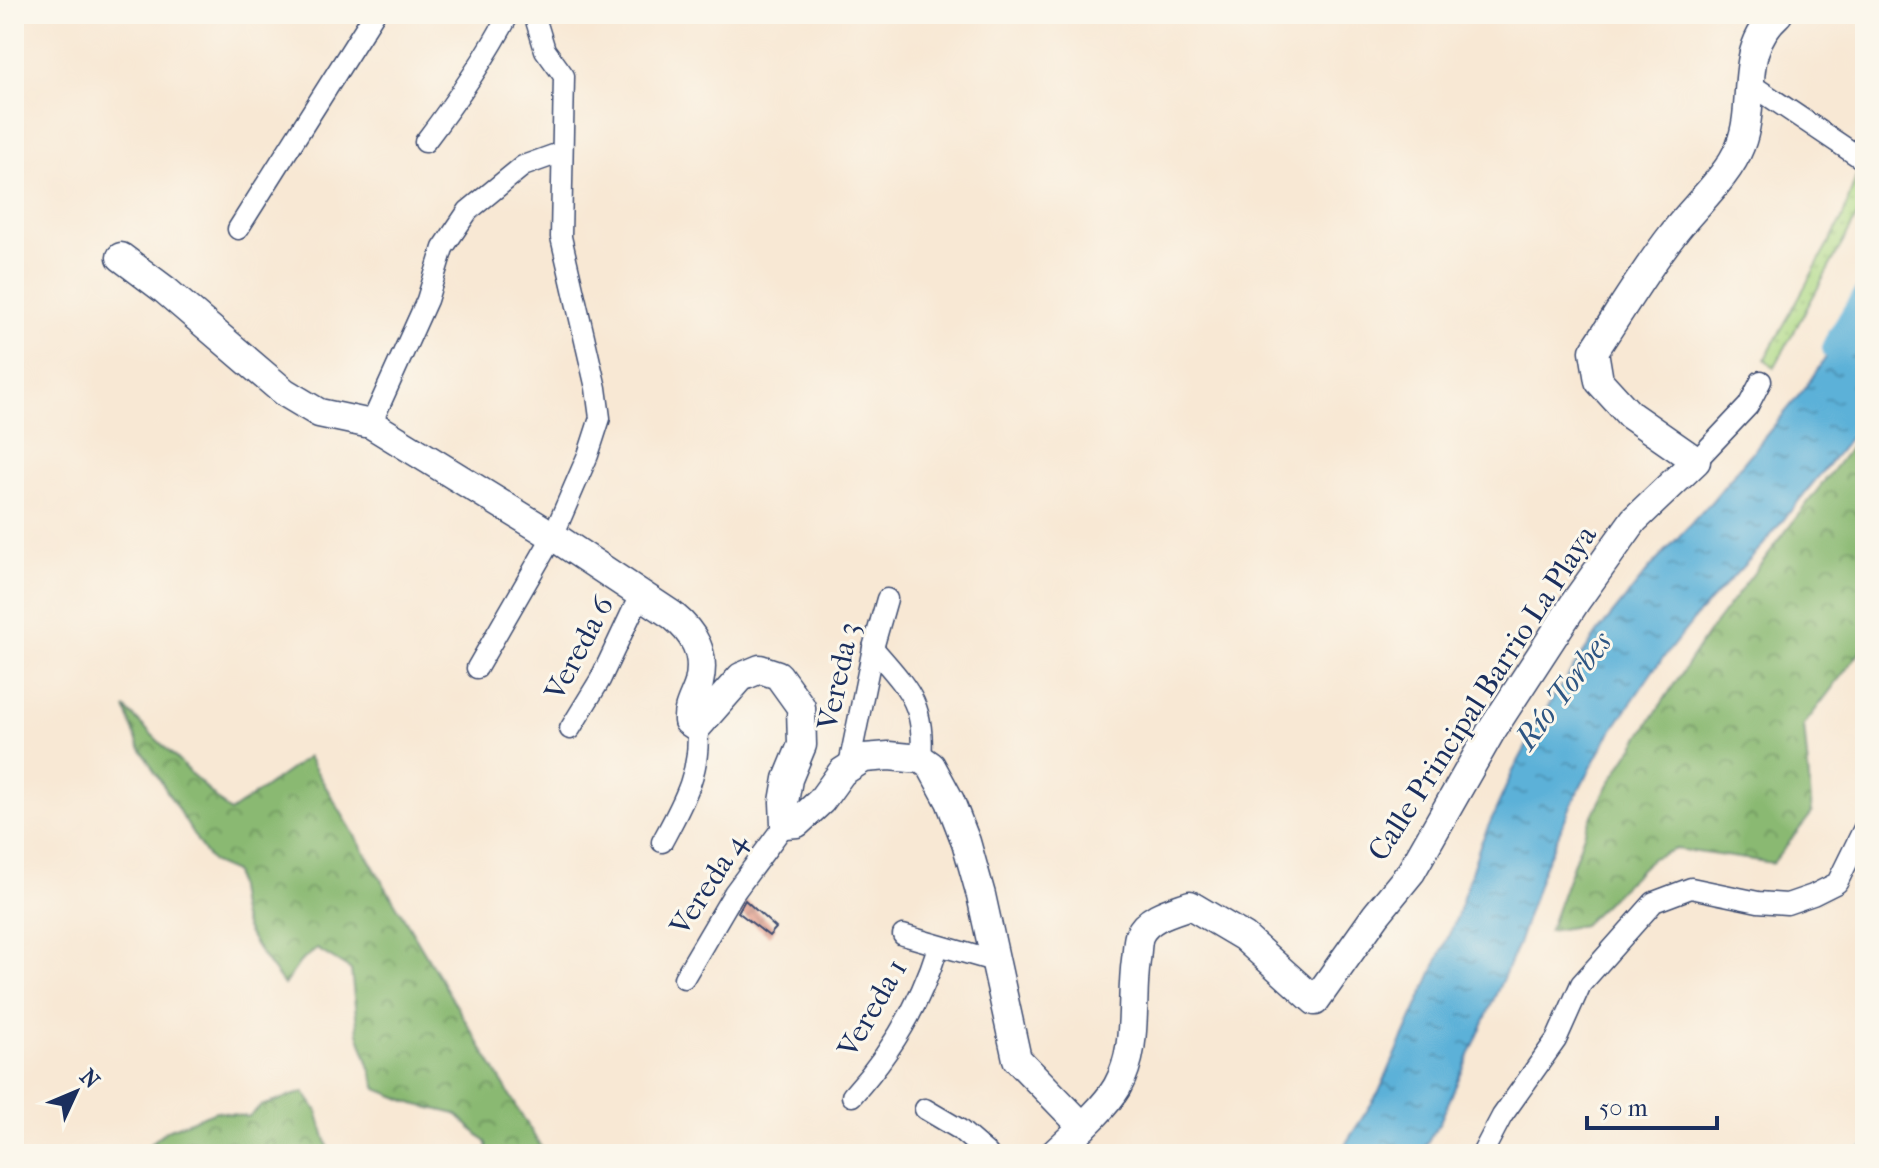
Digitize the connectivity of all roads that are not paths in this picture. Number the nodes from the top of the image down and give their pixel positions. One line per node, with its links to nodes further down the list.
1 (374, 14): 9 (street)
2 (509, 14): 6 (street)
3 (534, 14): 7 (street)
4 (1778, 14): 5 (street)
5 (1749, 83): 8 (street); 13 (street)
6 (425, 142)
7 (562, 152): 12 (street); 14 (street)
8 (1865, 161)
9 (238, 229)
10 (121, 257): 12 (street)
11 (1761, 381): 13 (street)
12 (371, 424): 14 (street)
13 (1696, 461): 32 (street, Calle Principal Barrio La Playa)
14 (553, 536): 15 (street); 18 (street)
15 (640, 595): 19 (street); 20 (street, Vereda 6)
16 (887, 599): 17 (street, Vereda 3)
17 (873, 648): 21 (street); 22 (street, Vereda 3)
18 (477, 668)
19 (697, 727): 23 (street); 25 (street)
20 (570, 729)
21 (921, 759): 22 (street); 28 (street)
22 (849, 765): 23 (street)
23 (785, 824): 29 (street, Vereda 4)
24 (1865, 826): 35 (street)
25 (662, 842)
26 (903, 935): 27 (street, Vereda 1)
27 (938, 947): 28 (street, Vereda 1); 30 (street, Vereda 1)
28 (997, 962): 32 (street)
29 (684, 978)
30 (852, 1096)
31 (925, 1109): 33 (street)
32 (1083, 1127): 34 (street, Calle Principal Barrio La Playa)
33 (988, 1154)
34 (1054, 1154)
35 (1482, 1154)

